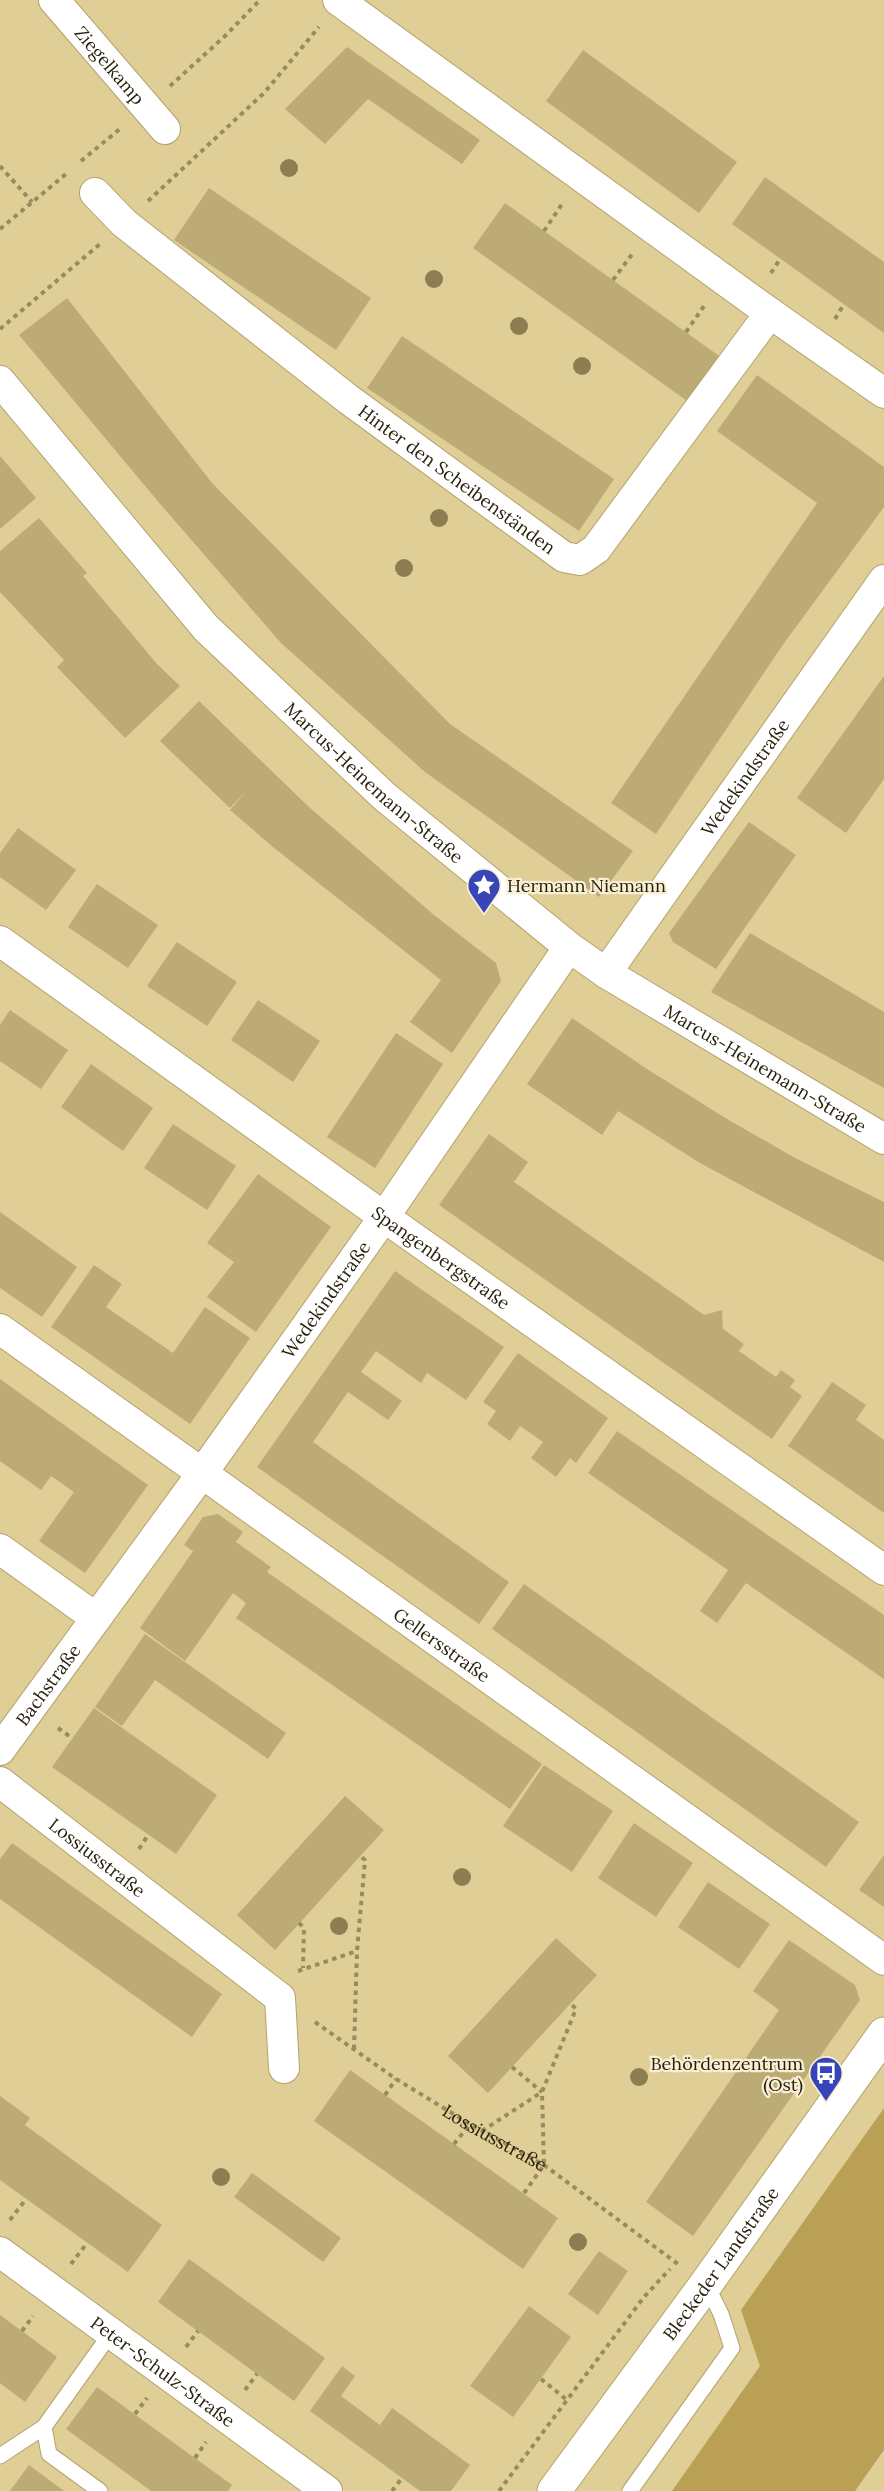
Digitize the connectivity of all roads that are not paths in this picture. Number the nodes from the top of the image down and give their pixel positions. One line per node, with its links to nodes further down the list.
1 (54, 0): 3 (street, Ziegelkamp)
2 (340, 2): 5 (street)
3 (156, 118)
4 (95, 193): 5 (street, Hinter den Scheibenständen)
5 (770, 314): 7 (street)
6 (0, 381): 10 (street, Marcus-Heinemann-Straße)
7 (884, 393)
8 (884, 580): 11 (street, Wedekindstraße)
9 (0, 940): 13 (street, Spangenbergstraße)
10 (569, 946): 11 (street, Marcus-Heinemann-Straße); 13 (street, Wedekindstraße)
11 (606, 973): 12 (street, Marcus-Heinemann-Straße)
12 (884, 1139)
13 (384, 1217): 15 (street, Wedekindstraße); 17 (street, Spangenbergstraße)
14 (0, 1329): 15 (street, Gellersstraße)
15 (203, 1472): 18 (street, Wedekindstraße); 21 (street, Gellersstraße)
16 (0, 1549): 18 (street)
17 (884, 1570)
18 (96, 1618): 19 (street, Bachstraße)
19 (0, 1750)
20 (0, 1782): 23 (street, Lossiusstraße)
21 (884, 1960)
22 (884, 2034): 25 (street, Bleckeder Landstraße)
23 (284, 2068)
24 (0, 2252): 26 (street, Peter-Schulz-Straße)
25 (706, 2284): 31 (street, Bleckeder Landstraße); 32 (lane)
26 (111, 2333): 27 (lane); 30 (street, Peter-Schulz-Straße)
27 (44, 2427): 28 (lane); 29 (lane)
28 (0, 2456)
29 (100, 2491)
30 (327, 2491)
31 (554, 2491)
32 (630, 2491)

